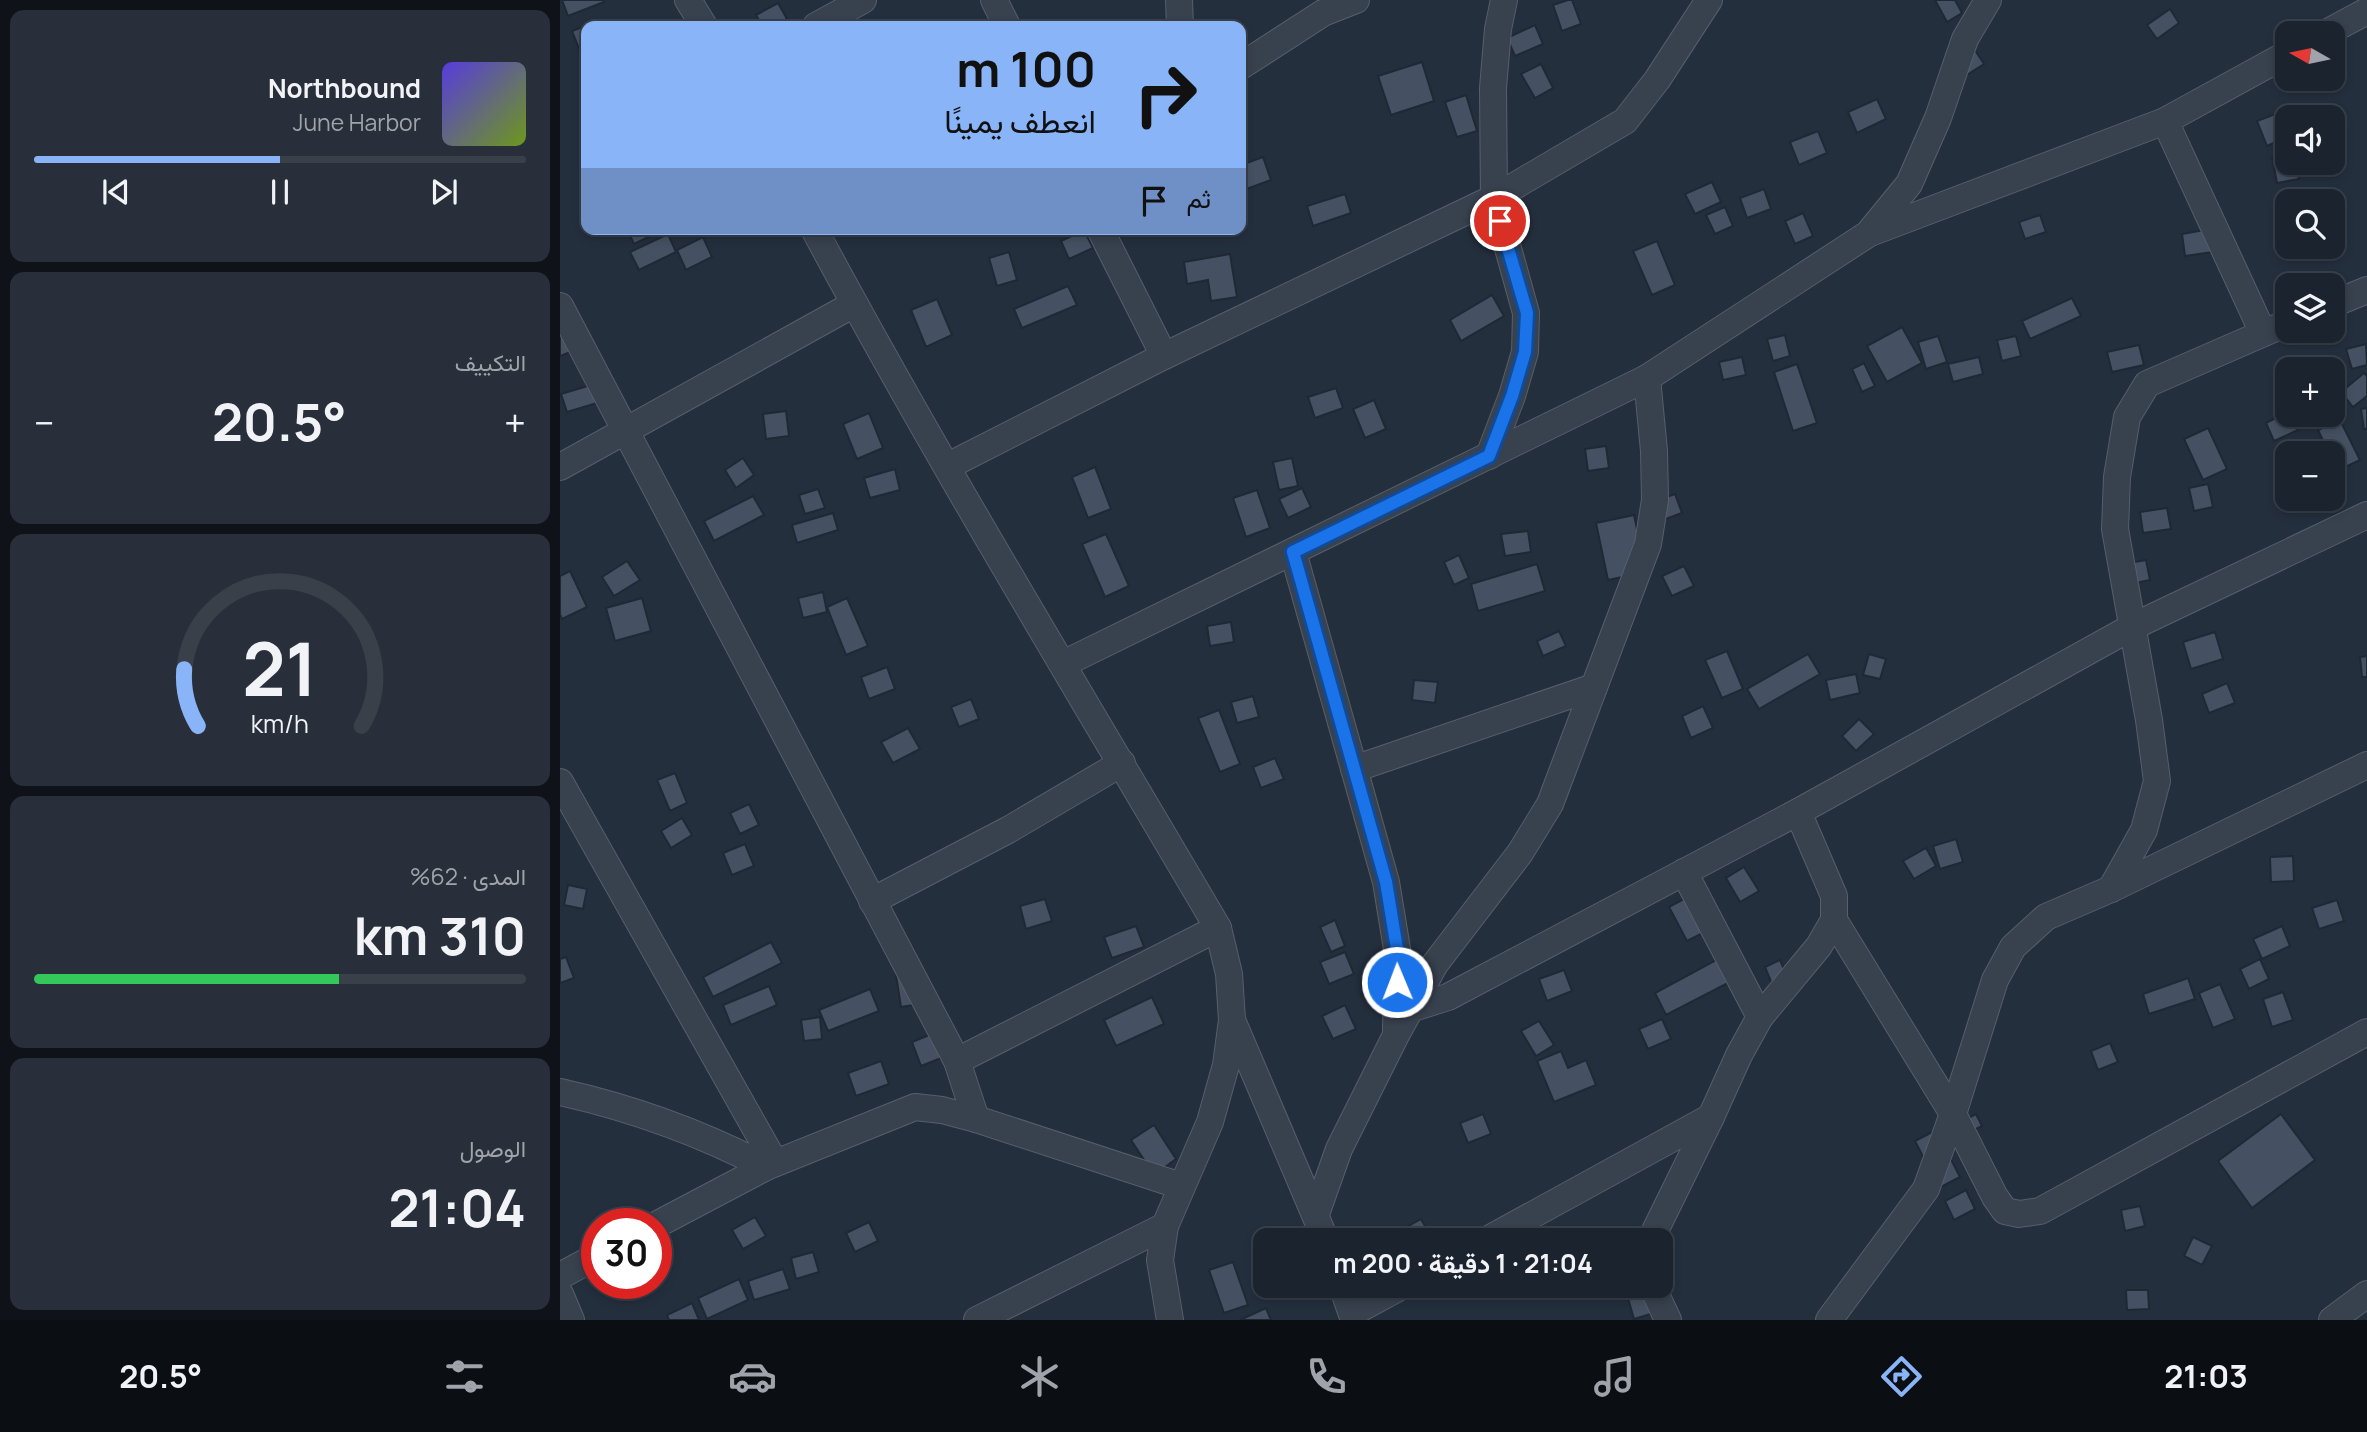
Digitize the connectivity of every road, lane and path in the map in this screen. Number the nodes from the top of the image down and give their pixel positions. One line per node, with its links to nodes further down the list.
1 (688, 0): 10 (street)
2 (863, 0): 11 (street)
3 (994, 0): 12 (street)
4 (1179, 0): 13 (street)
5 (1356, 0): 16 (street)
6 (1504, 0): 18 (street)
7 (1709, 0): 18 (street)
8 (1988, 0): 19 (street)
9 (2360, 11): 14 (street)
10 (701, 21)
11 (825, 21)
12 (1004, 21)
13 (1180, 21)
14 (2345, 21)
15 (2275, 61): 17 (street)
16 (1246, 63)
17 (2165, 121): 19 (street); 29 (street)
18 (1494, 198): 30 (street); 33 (street)
19 (1868, 233): 31 (street)
20 (817, 235): 26 (street)
21 (1103, 235): 23 (street)
22 (1119, 235): 23 (street)
23 (1117, 264): 30 (street)
24 (2367, 290): 25 (street)
25 (2345, 299)
26 (854, 304): 32 (street); 35 (street)
27 (560, 306): 32 (street)
28 (2275, 328): 29 (street)
29 (2263, 333): 38 (street)
30 (1164, 356): 35 (street)
31 (1647, 378): 33 (street); 40 (street)
32 (626, 431): 34 (street); 48 (street)
33 (1489, 456): 37 (street)
34 (560, 467)
35 (948, 467): 39 (street)
36 (2367, 516): 38 (street)
37 (1293, 552): 39 (street); 43 (street)
38 (2132, 627): 45 (street); 47 (street)
39 (1063, 664): 41 (street)
40 (1594, 687): 43 (street); 51 (street)
41 (1122, 763): 48 (street); 50 (street)
42 (2367, 765): 47 (street)
43 (1354, 769): 55 (street)
44 (560, 782): 61 (street)
45 (1798, 812): 46 (street); 49 (street)
46 (1684, 872): 51 (street); 52 (street)
47 (2111, 889): 58 (street)
48 (872, 901): 56 (street)
49 (1834, 920): 52 (street); 58 (street)
50 (1219, 928): 53 (street); 56 (street)
51 (1410, 1009): 55 (street)
52 (1760, 1017): 59 (street)
53 (1233, 1020): 62 (street); 63 (street)
54 (2367, 1032): 58 (street)
55 (1396, 1035): 63 (street)
56 (957, 1061): 60 (street)
57 (560, 1092): 61 (street)
58 (1953, 1114): 81 (street)
59 (1711, 1117): 67 (street); 68 (street)
60 (976, 1119): 61 (street); 62 (street)
61 (770, 1165): 64 (street)
62 (1181, 1186): 65 (street)
63 (1316, 1214): 66 (street)
64 (672, 1217)
65 (1165, 1226): 78 (street); 79 (street)
66 (1321, 1228)
67 (1509, 1228)
68 (1656, 1228)
69 (581, 1265): 70 (street)
70 (560, 1276)
71 (560, 1294): 77 (street)
72 (2367, 1294): 82 (street)
73 (1346, 1298): 76 (street)
74 (1383, 1298): 76 (street)
75 (1658, 1298): 80 (street)
76 (1353, 1317)
77 (571, 1320)
78 (977, 1320)
79 (1170, 1320)
80 (1668, 1320)
81 (1829, 1320)
82 (2332, 1320)

